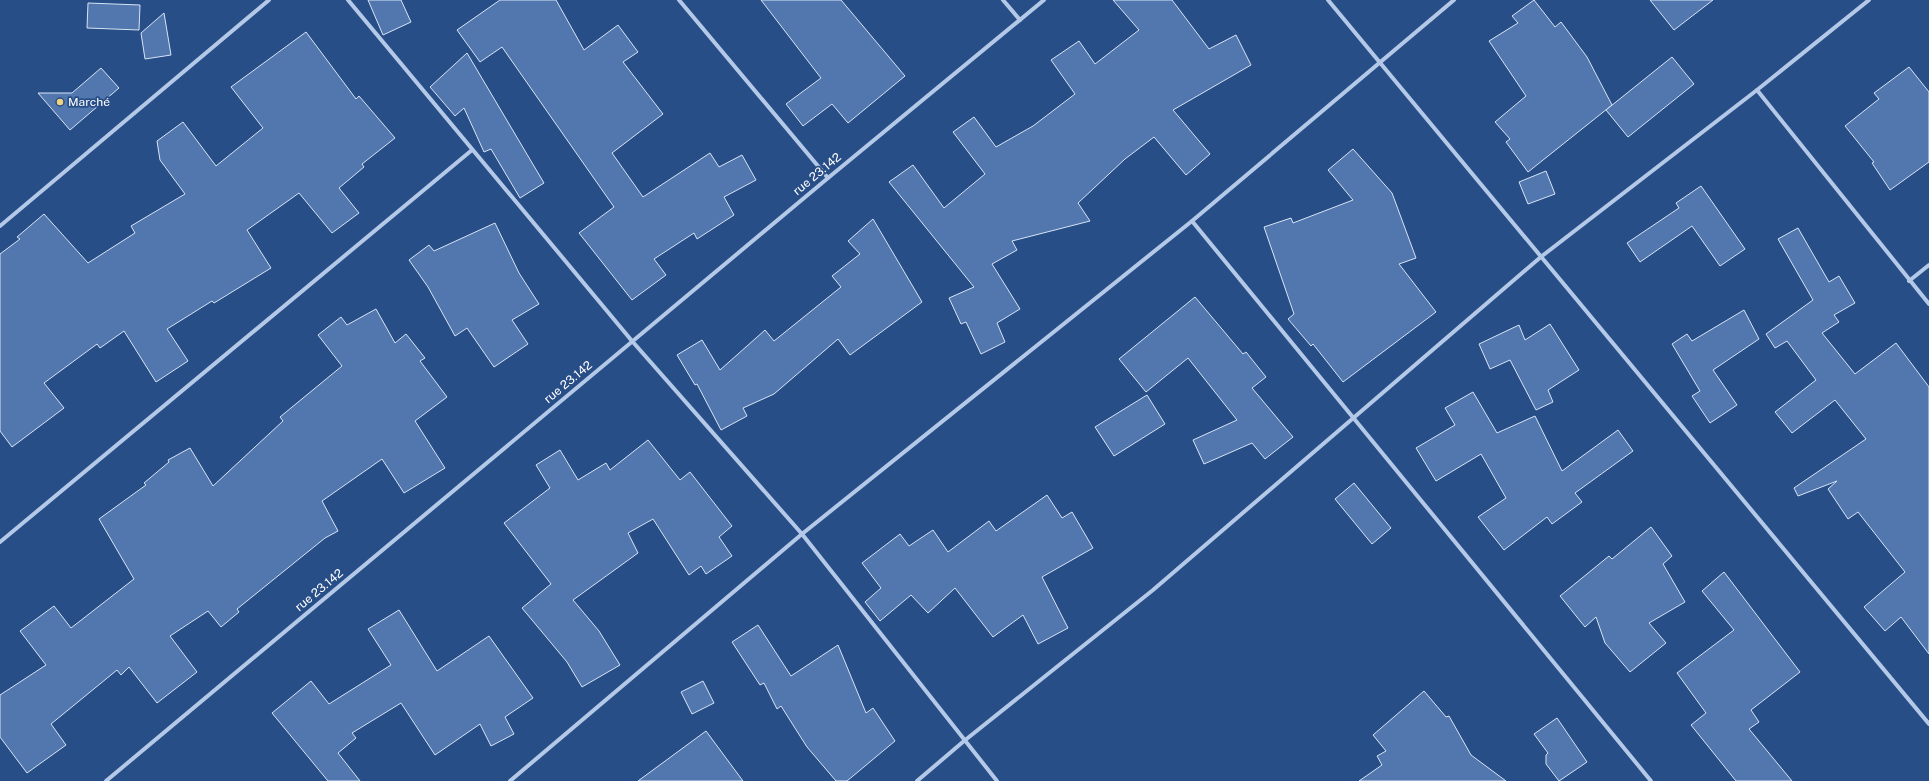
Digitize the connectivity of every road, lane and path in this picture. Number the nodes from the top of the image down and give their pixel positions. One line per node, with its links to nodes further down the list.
1 (269, 0): 15 (street)
2 (348, 0): 12 (street)
3 (679, 0): 13 (street)
4 (1003, 0): 9 (street)
5 (1044, 0): 9 (street, rue 23.142)
6 (1328, 0): 10 (street)
7 (1454, 0): 10 (street)
8 (1868, 0): 11 (street)
9 (1020, 20): 13 (street, rue 23.142)
10 (1378, 62): 14 (street); 16 (street)
11 (1757, 90): 16 (street); 18 (street)
12 (472, 150): 20 (street); 23 (street)
13 (828, 178): 20 (street, rue 23.142)
14 (1192, 221): 21 (street); 22 (street)
15 (0, 226)
16 (1542, 256): 21 (street); 24 (street)
17 (1929, 265): 18 (street)
18 (1909, 281): 19 (street)
19 (1929, 304)
20 (632, 341): 22 (street); 26 (street, rue 23.142)
21 (1354, 418): 25 (street); 30 (street)
22 (802, 534): 25 (street); 27 (street)
23 (0, 542)
24 (1929, 724)
25 (964, 741): 28 (street); 29 (street)
26 (106, 781)
27 (510, 781)
28 (917, 781)
29 (997, 781)
30 (1651, 781)

